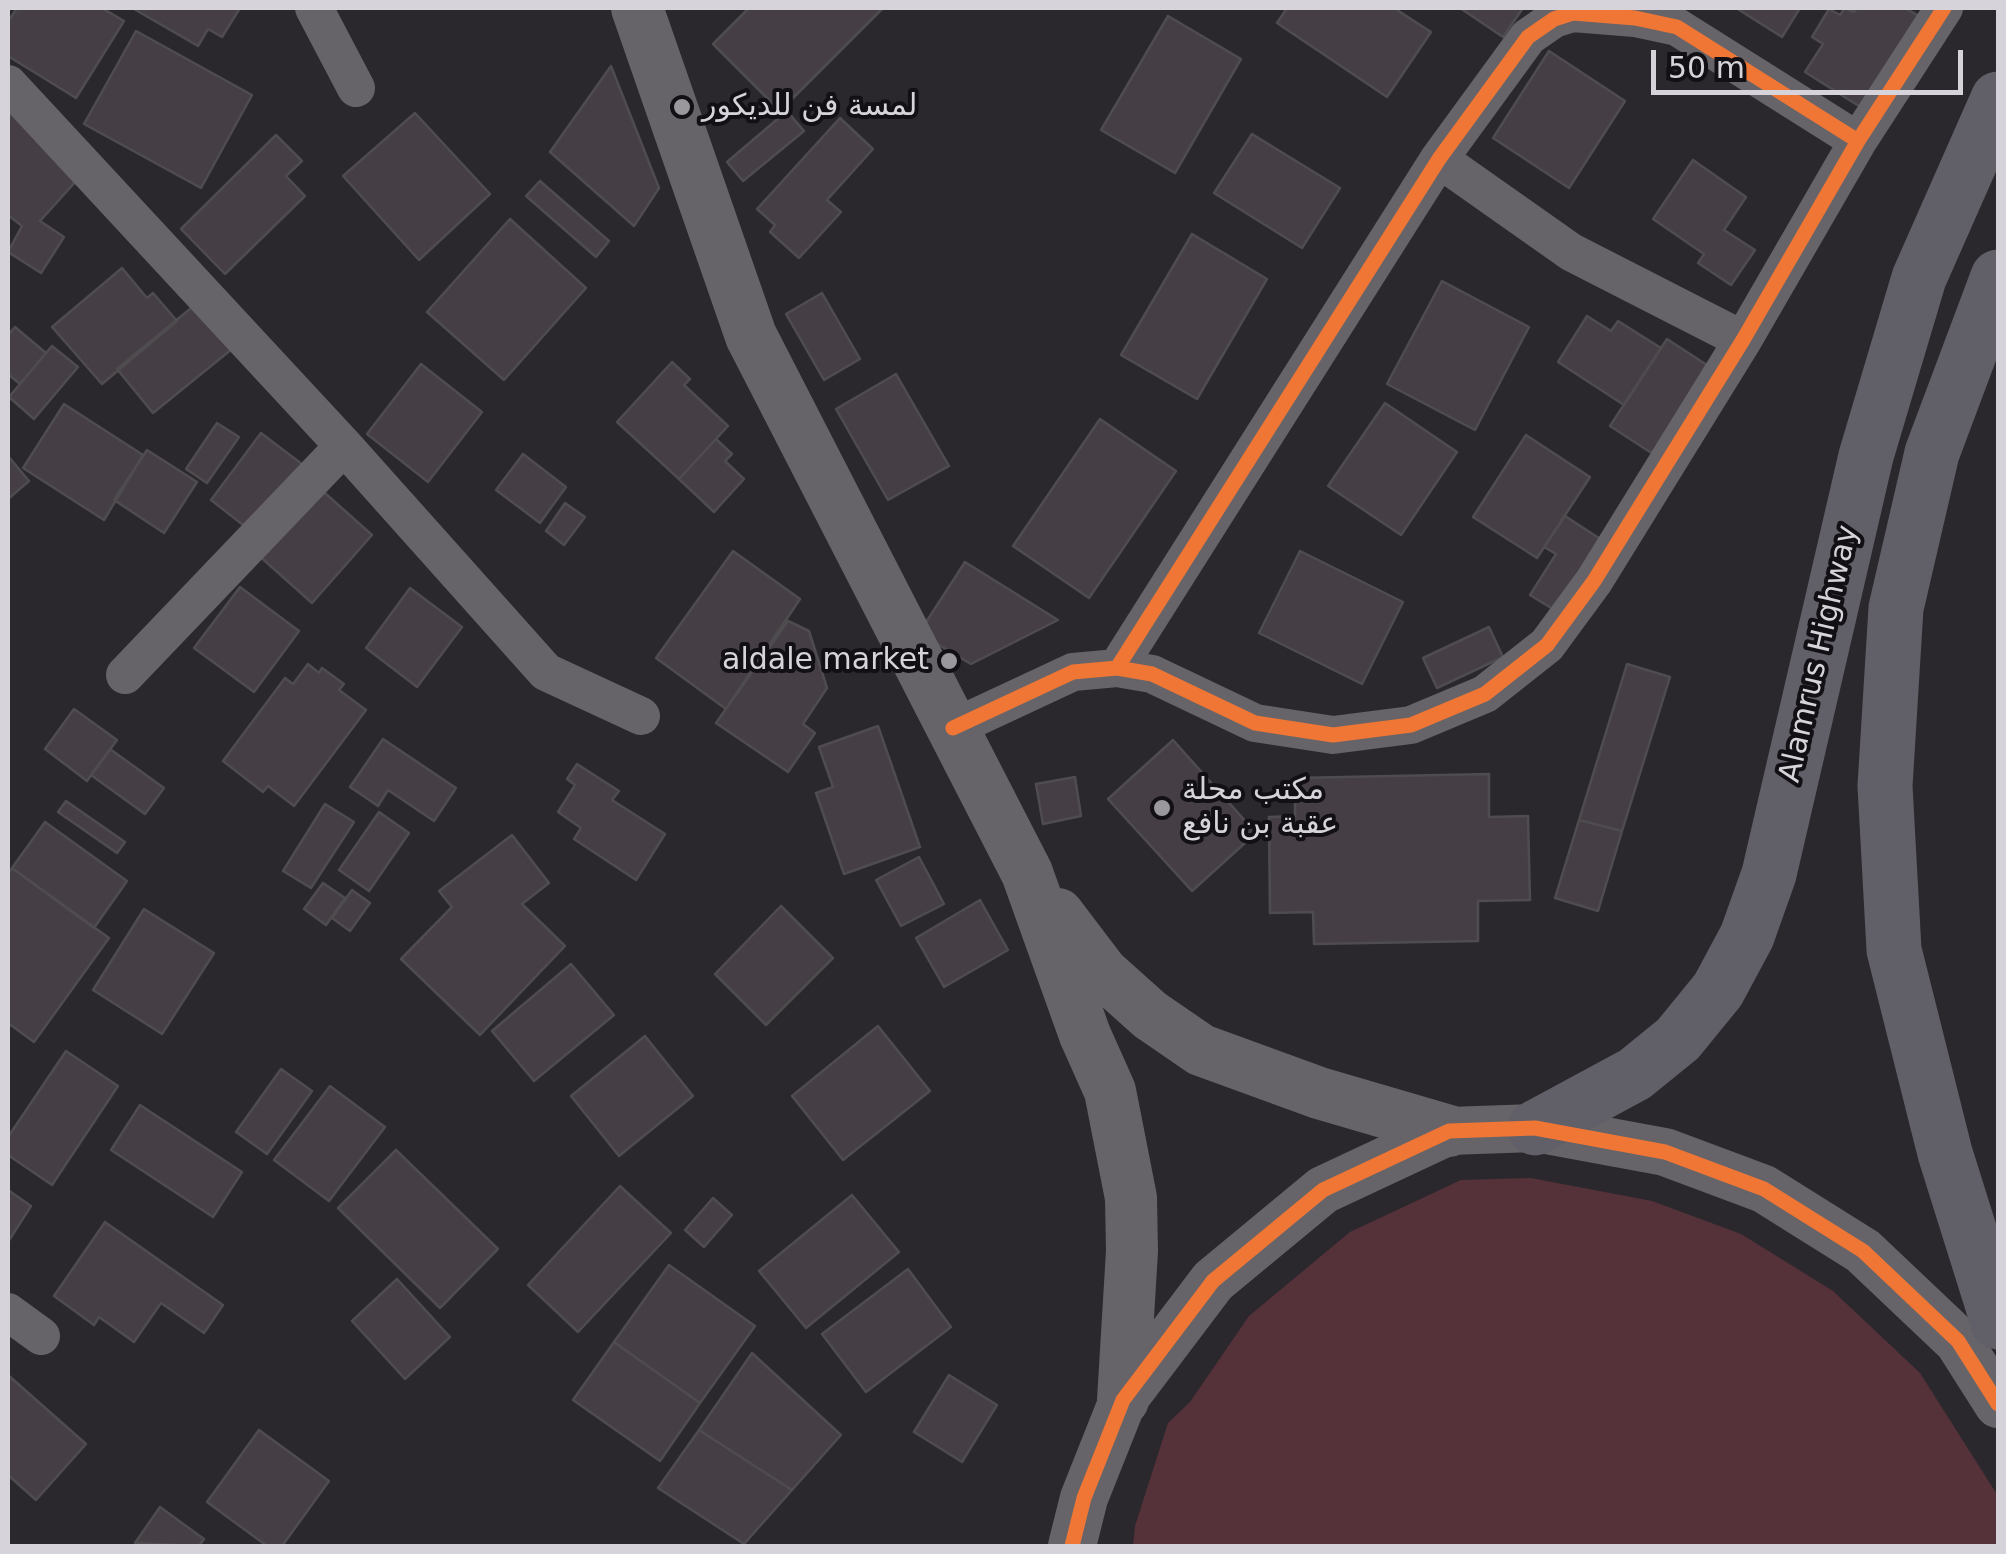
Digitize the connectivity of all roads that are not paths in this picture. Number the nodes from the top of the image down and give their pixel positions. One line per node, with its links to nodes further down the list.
1 (314, 8): 5 (street)
2 (637, 8): 15 (main road)
3 (1944, 8): 7 (street)
4 (8, 84): 11 (street)
5 (356, 88)
6 (1998, 99): 17 (main road, Alamrus Highway)
7 (1858, 142): 8 (street); 10 (street)
8 (1439, 159): 10 (street); 12 (street)
9 (1998, 277): 20 (main road)
10 (1743, 340): 12 (street)
11 (344, 446): 13 (street); 14 (street)
12 (1117, 668): 15 (street)
13 (126, 675)
14 (641, 716)
15 (953, 728): 16 (main road)
16 (1027, 873): 18 (main road); 22 (main road)
17 (1535, 1128): 18 (street); 23 (street)
18 (1449, 1131): 22 (street)
19 (8, 1312): 21 (street)
20 (1998, 1322)
21 (41, 1336)
22 (1124, 1400): 24 (street)
23 (1998, 1404)
24 (1072, 1546)

